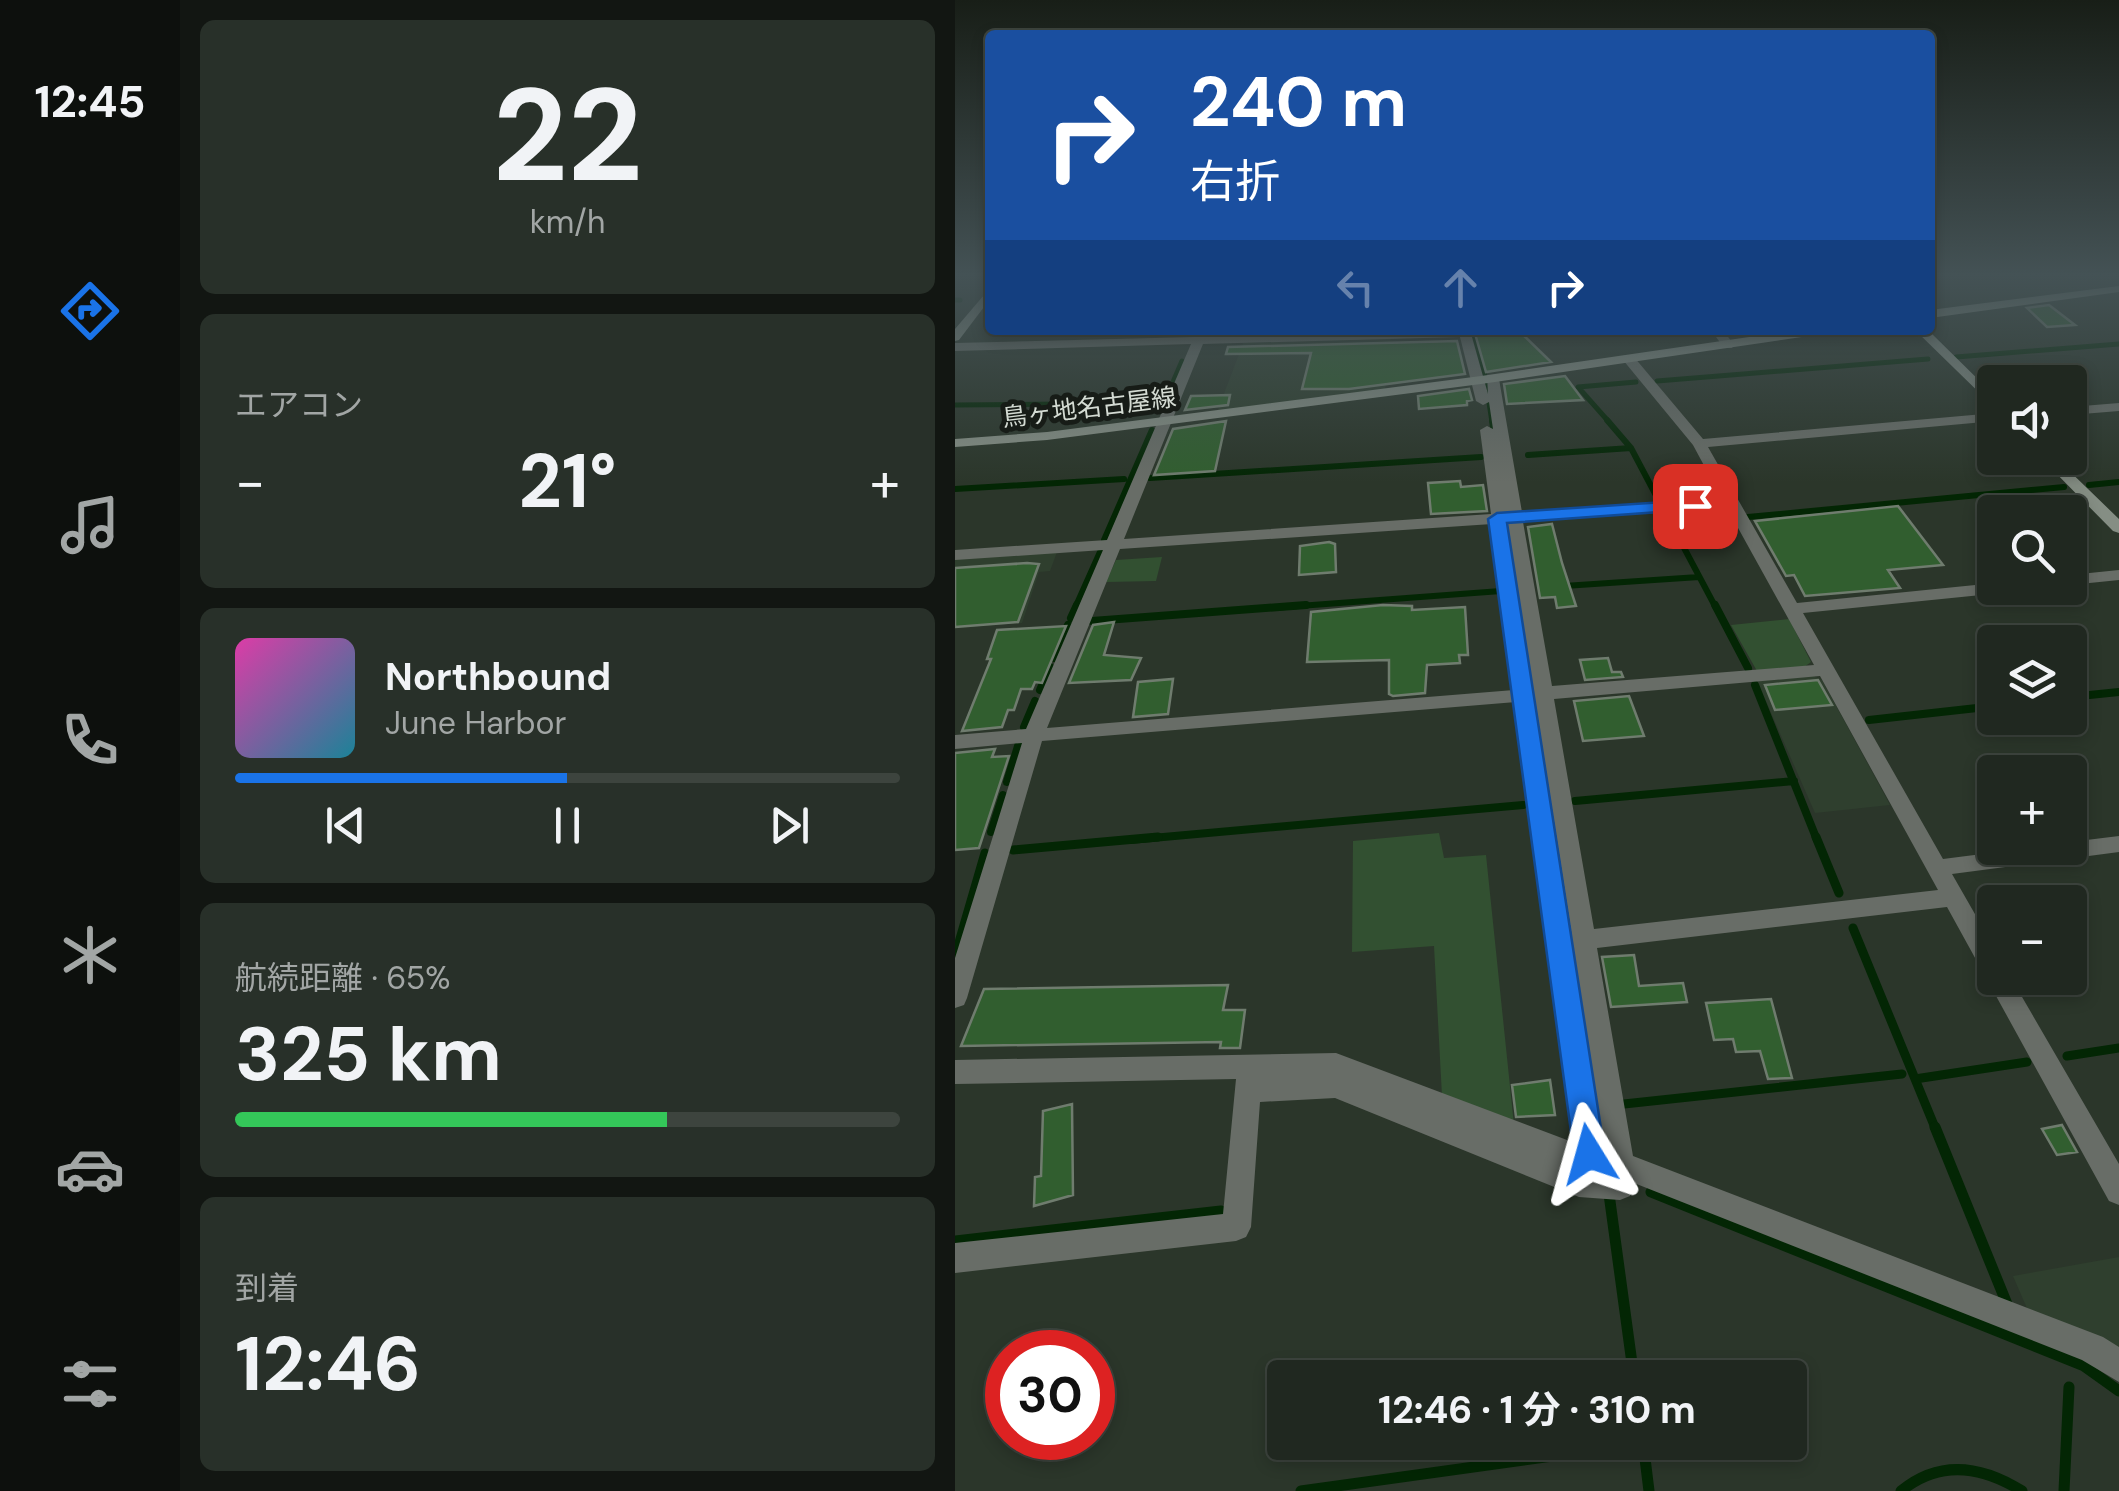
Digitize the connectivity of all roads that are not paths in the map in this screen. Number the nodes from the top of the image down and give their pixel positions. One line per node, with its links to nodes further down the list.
1 (1057, 343): 8 (street)
2 (1197, 343): 15 (street)
3 (1469, 343): 10 (street)
4 (1726, 343): 7 (street)
5 (1748, 343): 7 (main road, 鳥ヶ地名古屋線)
6 (1934, 343): 11 (main road)
7 (1728, 346): 9 (main road, 鳥ヶ地名古屋線)
8 (955, 348)
9 (1629, 360): 10 (main road, 鳥ヶ地名古屋線); 17 (street)
10 (1486, 380): 15 (main road, 鳥ヶ地名古屋線); 20 (street)
11 (1977, 386)
12 (2119, 407): 13 (street)
13 (2087, 410)
14 (1977, 420): 17 (street)
15 (1163, 422): 16 (main road, 鳥ヶ地名古屋線); 22 (street)
16 (955, 443)
17 (1699, 444): 19 (street)
18 (2065, 475): 21 (main road)
19 (1731, 504): 20 (street); 27 (street)
20 (1506, 518): 22 (street); 29 (street)
21 (2119, 528)
22 (1113, 544): 23 (street); 30 (street)
23 (955, 555)
24 (2119, 575): 25 (street)
25 (2087, 578)
26 (1977, 590): 27 (street)
27 (1793, 609): 28 (street)
28 (1826, 670): 29 (street); 33 (street)
29 (1533, 694): 30 (street); 36 (street); 42 (street)
30 (1033, 735): 31 (street); 38 (street)
31 (955, 742)
32 (2119, 844): 33 (street)
33 (1937, 868): 34 (street)
34 (1953, 897): 35 (street); 36 (street)
35 (1977, 939)
36 (1582, 940): 41 (street)
37 (2009, 995): 43 (street)
38 (955, 998)
39 (955, 1072): 40 (street)
40 (1249, 1079): 42 (street); 44 (street)
41 (1621, 1164): 42 (street); 45 (street)
42 (1583, 1172)
43 (2119, 1190)
44 (955, 1258)
45 (2119, 1366)

